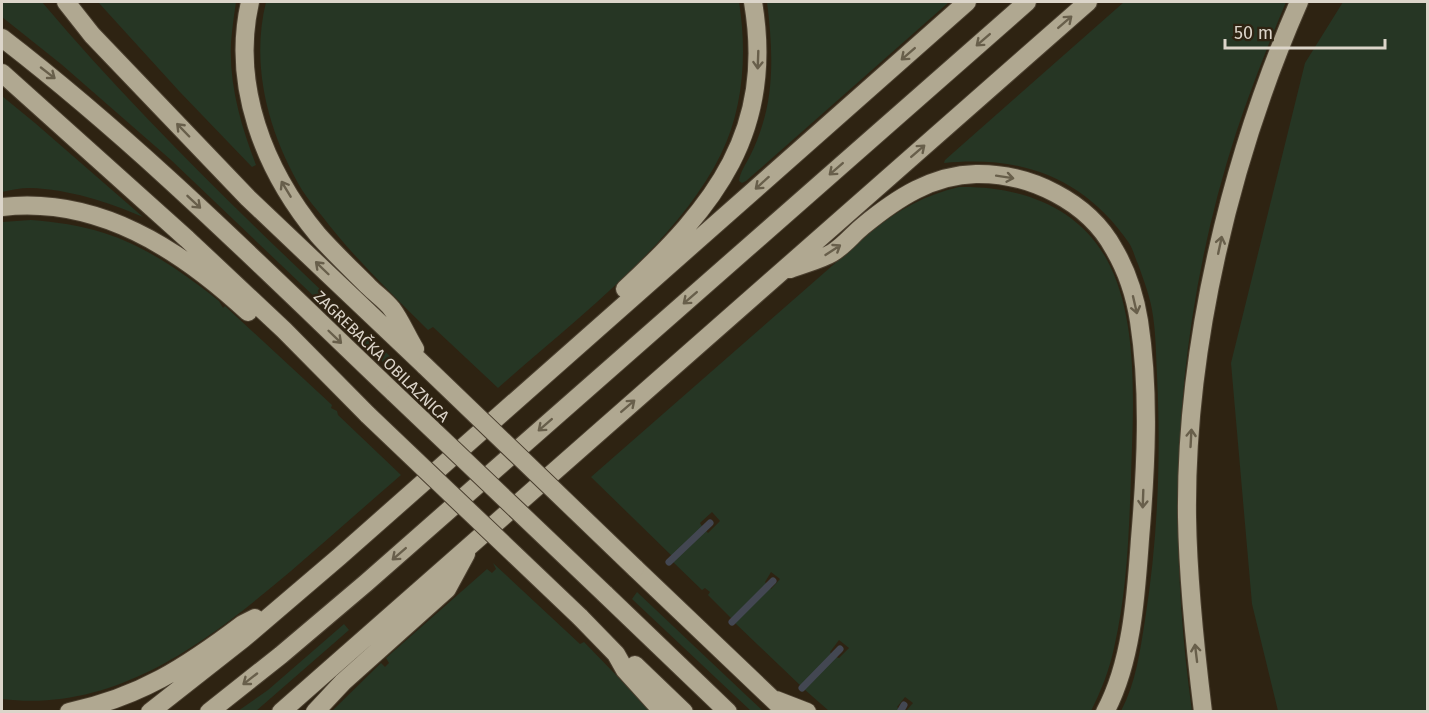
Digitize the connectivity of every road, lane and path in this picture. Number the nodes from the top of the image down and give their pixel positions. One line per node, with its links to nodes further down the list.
1 (66, 2): 14 (highway, ZAGREBAČKA OBILAZNICA, one-way to 1)
2 (250, 2): 14 (highway, one-way to 2)
3 (753, 2): 13 (highway, one-way to 13)
4 (967, 2): 13 (highway, one-way to 13)
5 (1027, 2): 21 (highway, one-way to 21)
6 (1088, 2): 11 (highway, one-way to 6)
7 (1299, 2): 29 (highway, one-way to 7)
8 (2, 38): 26 (highway, ZAGREBAČKA OBILAZNICA, one-way to 26, bridge)
9 (2, 73): 12 (highway)
10 (2, 207): 12 (highway)
11 (780, 272): 15 (highway, one-way to 11); 28 (highway, one-way to 28)
12 (284, 330): 17 (highway, bridge)
13 (577, 348): 16 (highway)
14 (425, 366): 18 (highway, ZAGREBAČKA OBILAZNICA, bridge)
15 (473, 541): 22 (highway); 23 (highway)
16 (281, 607): 19 (highway); 20 (highway)
17 (616, 654): 24 (highway); 25 (highway)
18 (780, 706): 27 (highway)
19 (69, 711)
20 (150, 711)
21 (209, 711)
22 (281, 711)
23 (315, 711)
24 (663, 711)
25 (684, 711)
26 (728, 711)
27 (807, 711)
28 (1105, 711)
29 (1203, 711)

